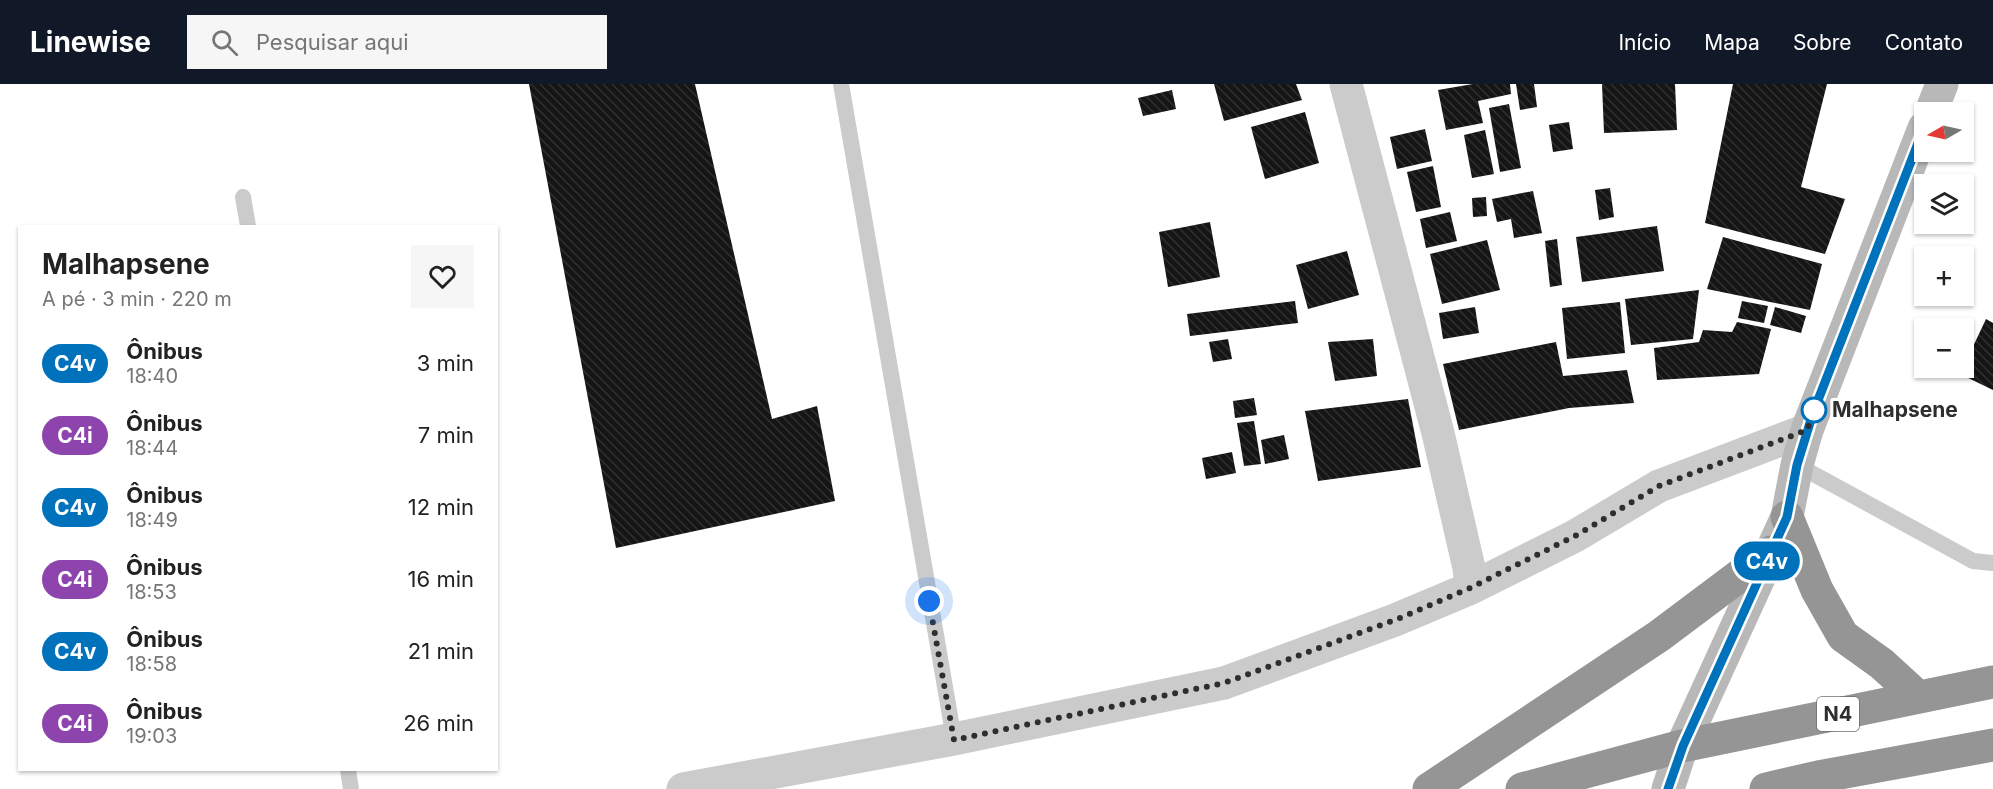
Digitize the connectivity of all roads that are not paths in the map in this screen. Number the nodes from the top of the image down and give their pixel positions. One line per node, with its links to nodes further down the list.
1 (841, 84): 16 (lane)
2 (1346, 84): 13 (street)
3 (1942, 84): 4 (main road)
4 (1935, 102)
5 (1914, 154): 8 (main road)
6 (243, 197): 7 (lane)
7 (249, 225)
8 (1807, 430): 9 (main road); 13 (street)
9 (1797, 465): 10 (main road); 12 (lane)
10 (1787, 517): 11 (main road); 15 (highway)
11 (1771, 552): 17 (main road); 22 (highway)
12 (1993, 563)
13 (1470, 588): 16 (street)
14 (1993, 682): 15 (highway, N4)
15 (1918, 698): 17 (highway, N4)
16 (954, 740): 21 (street)
17 (1683, 746): 23 (highway, N4); 24 (main road)
18 (1993, 746): 25 (highway)
19 (348, 771): 20 (lane)
20 (351, 789)
21 (683, 789)
22 (1429, 789)
23 (1522, 789)
24 (1668, 789)
25 (1766, 789)

